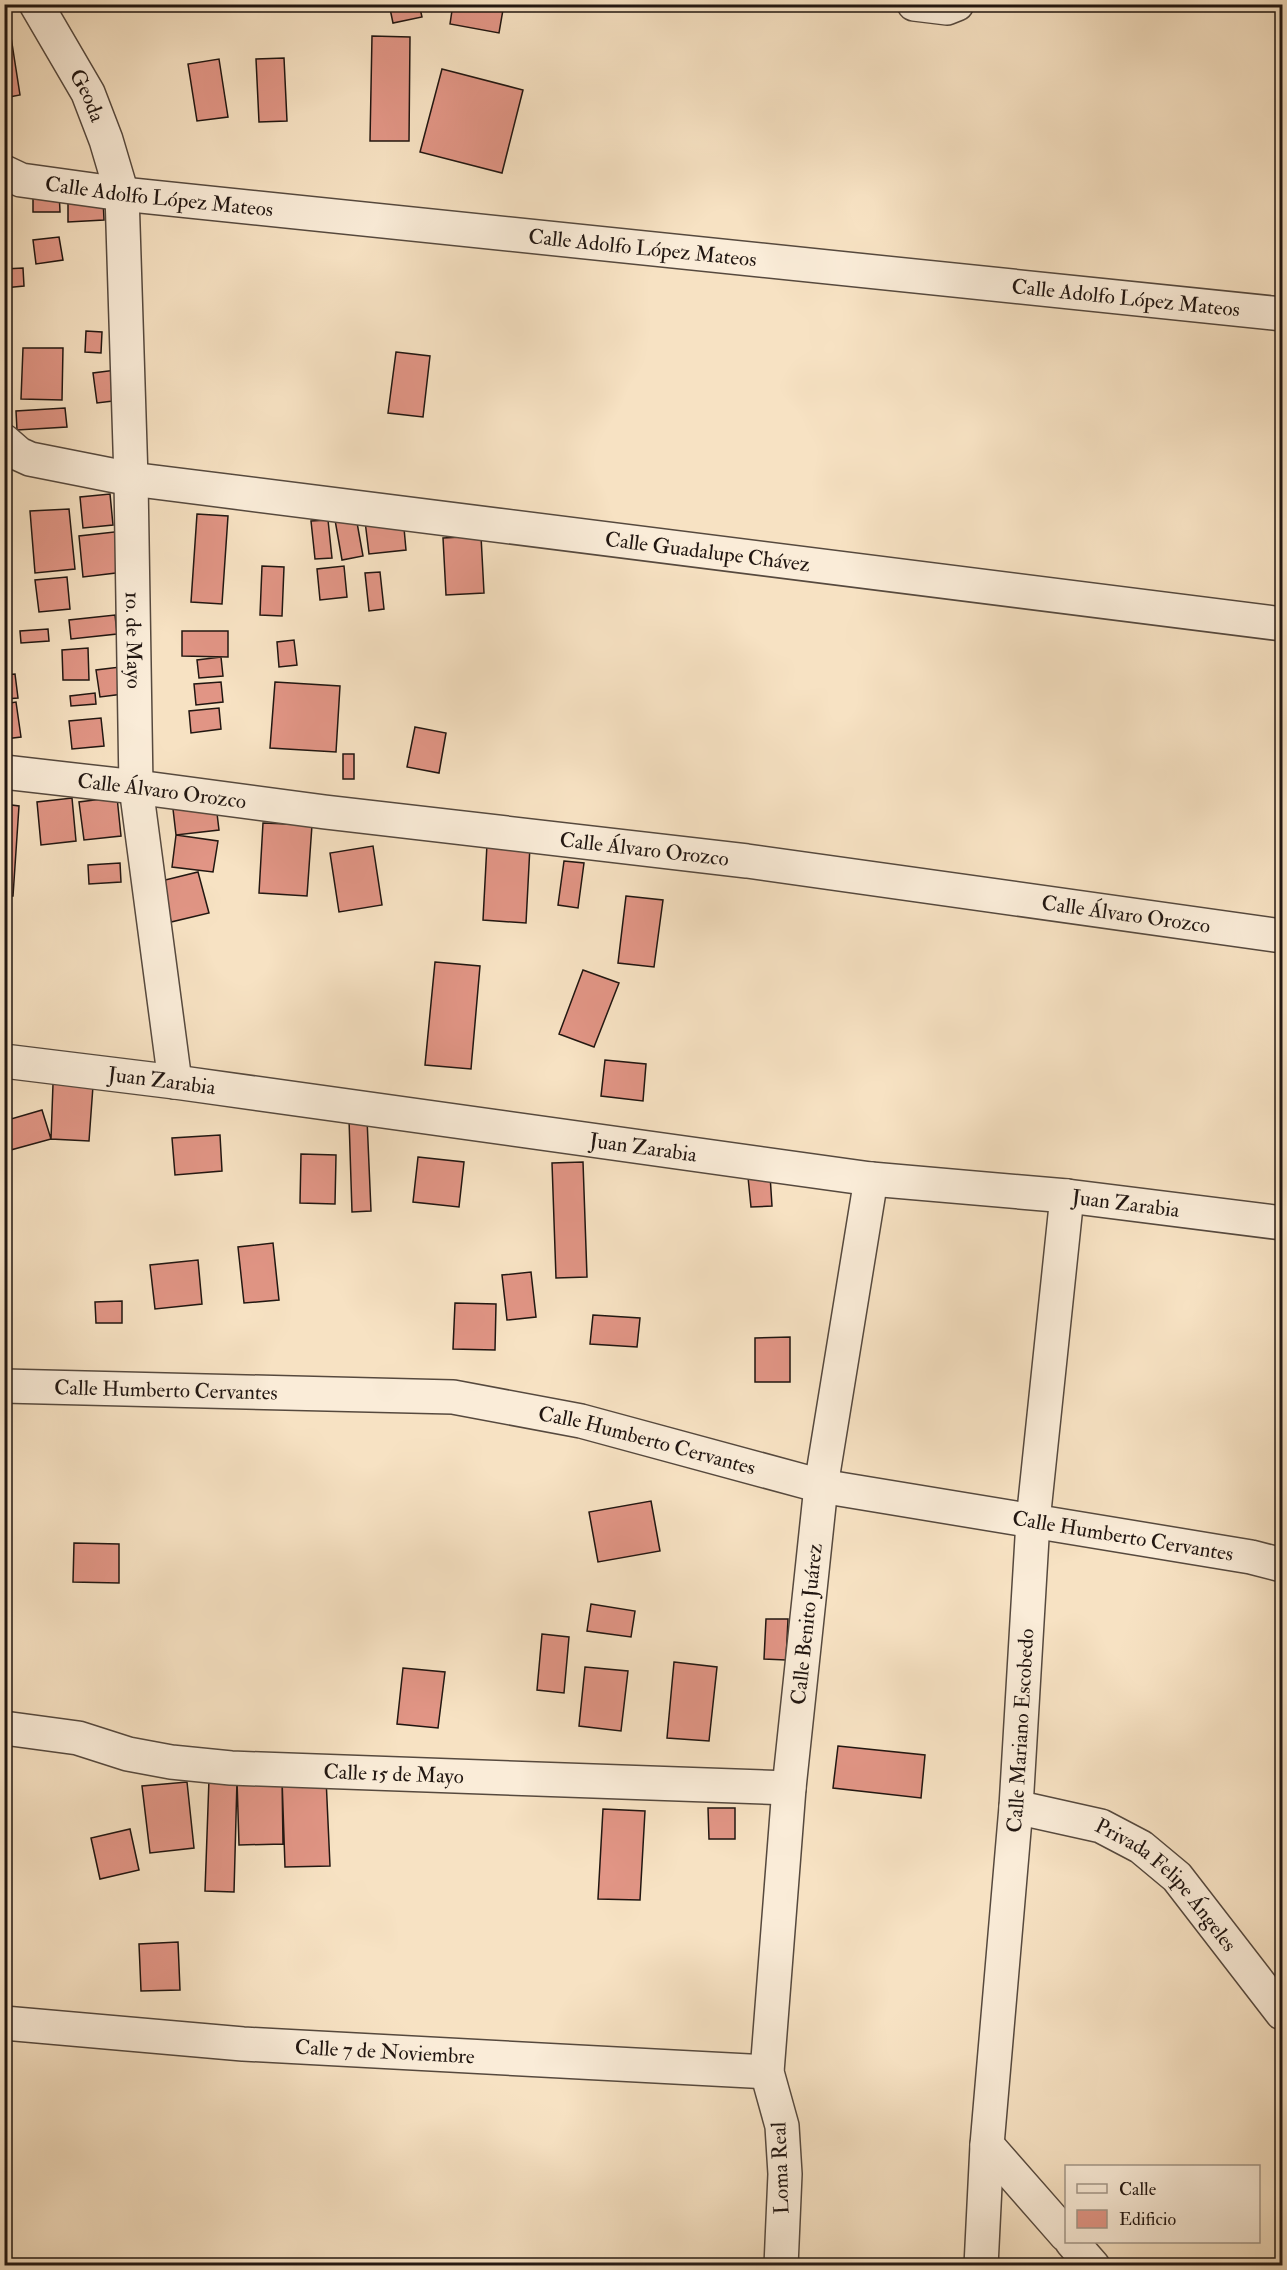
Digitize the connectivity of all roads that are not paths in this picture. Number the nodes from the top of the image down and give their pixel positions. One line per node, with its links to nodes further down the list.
1 (36, 4): 5 (street, Geoda)
2 (914, 4): 3 (street)
3 (957, 4)
4 (4, 172): 5 (street, Calle Adolfo López Mateos)
5 (122, 194): 6 (street, Calle Adolfo López Mateos); 8 (street, 1o. de Mayo)
6 (1282, 314)
7 (4, 441): 8 (street, Calle Guadalupe Chávez)
8 (131, 479): 9 (street, Calle Guadalupe Chávez); 11 (street, 1o. de Mayo)
9 (1282, 624)
10 (4, 772): 11 (street, Calle Álvaro Orozco)
11 (136, 787): 12 (street, Calle Álvaro Orozco); 14 (street, 1o. de Mayo)
12 (1282, 936)
13 (4, 1061): 14 (street, Juan Zarabia)
14 (175, 1082): 15 (street, Juan Zarabia)
15 (871, 1179): 16 (street, Juan Zarabia); 19 (street, Calle Benito Juárez)
16 (1067, 1196): 17 (street, Juan Zarabia); 20 (street, Calle Mariano Escobedo)
17 (1282, 1223)
18 (4, 1386): 19 (street, Calle Humberto Cervantes)
19 (821, 1486): 20 (street, Calle Humberto Cervantes); 23 (street, Calle Benito Juárez)
20 (1033, 1521): 21 (street, Calle Humberto Cervantes); 24 (street, Calle Mariano Escobedo)
21 (1282, 1565)
22 (4, 1728): 23 (street, Calle 15 de Mayo)
23 (789, 1788): 27 (street, Calle Benito Juárez)
24 (1016, 1807): 25 (street, Privada Felipe Ángeles); 28 (street, Calle Mariano Escobedo)
25 (1282, 2013)
26 (4, 2023): 27 (street, Calle 7 de Noviembre)
27 (767, 2072): 31 (street, Loma Real)
28 (987, 2145): 29 (street); 32 (street, Calle Mariano Escobedo)
29 (1065, 2234)
30 (1074, 2243): 33 (street)
31 (781, 2265)
32 (981, 2265)
33 (1094, 2265)

